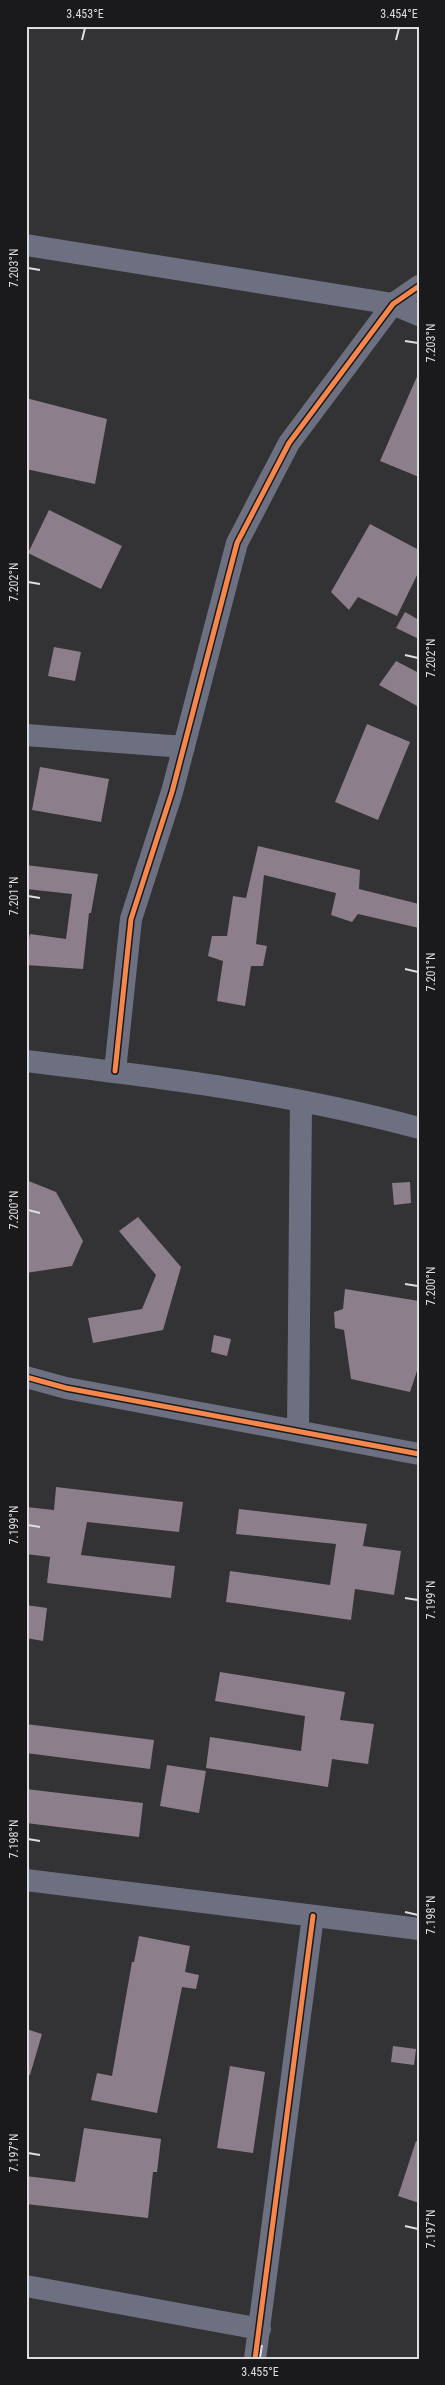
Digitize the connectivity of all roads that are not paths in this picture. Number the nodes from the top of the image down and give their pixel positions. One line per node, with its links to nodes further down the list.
1 (26, 244): 3 (street)
2 (419, 286): 3 (street)
3 (393, 304): 4 (street); 6 (street)
4 (419, 314)
5 (26, 735): 6 (street)
6 (184, 747): 8 (street)
7 (26, 1060): 8 (street)
8 (115, 1072): 9 (street)
9 (301, 1102): 10 (street); 12 (street)
10 (419, 1128)
11 (26, 1377): 12 (street)
12 (298, 1431): 13 (street)
13 (419, 1454)
14 (26, 1880): 15 (street)
15 (313, 1916): 16 (street); 18 (street)
16 (419, 1929)
17 (26, 2286): 18 (street)
18 (260, 2329): 19 (street)
19 (255, 2359)

